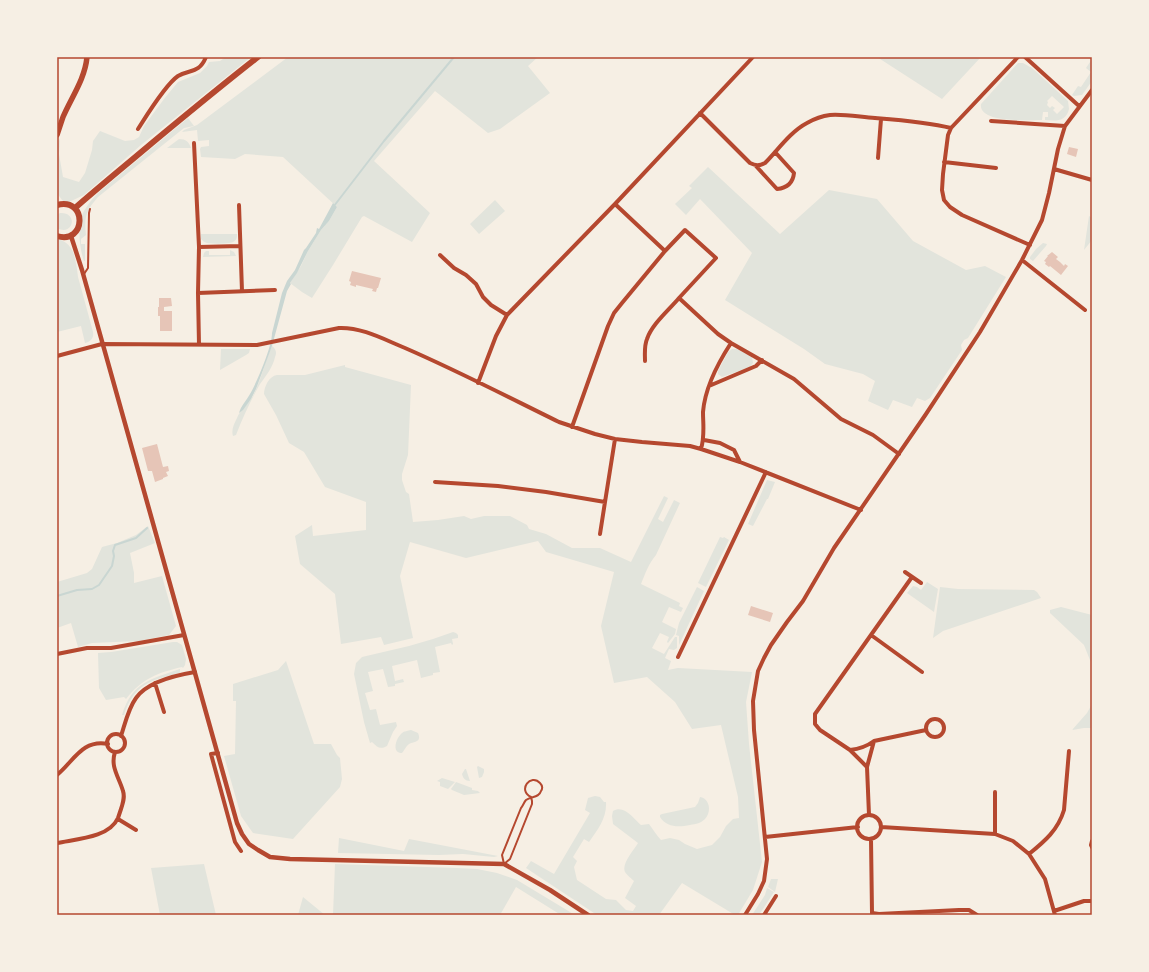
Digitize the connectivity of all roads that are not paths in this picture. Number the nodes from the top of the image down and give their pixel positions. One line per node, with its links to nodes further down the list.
1 (87, 57): 15 (main road)
2 (206, 57): 14 (street)
3 (258, 57): 27 (highway)
4 (753, 57): 9 (street)
5 (1018, 57): 13 (street)
6 (1025, 57): 8 (street)
7 (1092, 90): 8 (street)
8 (1079, 106): 12 (street)
9 (700, 114): 20 (street); 24 (street)
10 (881, 119): 13 (street); 17 (street); 18 (street)
11 (991, 121): 12 (street)
12 (1065, 126): 22 (street)
13 (951, 128): 19 (street)
14 (138, 129)
15 (57, 135)
16 (194, 143): 33 (street)
17 (775, 152): 20 (street); 20 (street)
18 (878, 158)
19 (944, 162): 21 (street); 31 (street)
20 (755, 165)
21 (996, 168)
22 (1054, 169): 23 (street); 31 (street)
23 (1092, 180)
24 (615, 204): 34 (street); 43 (street)
25 (57, 205): 27 (highway)
26 (239, 205): 32 (street)
27 (75, 208): 30 (highway)
28 (90, 209): 37 (lane)
29 (57, 236): 30 (highway)
30 (71, 236): 37 (street)
31 (1030, 245): 36 (street)
32 (240, 246): 33 (street); 39 (street)
33 (199, 247): 40 (street)
34 (665, 251): 41 (street); 52 (street)
35 (440, 255): 43 (street)
36 (1022, 260): 42 (street); 56 (street)
37 (83, 275): 45 (street)
38 (275, 290): 39 (street)
39 (242, 291): 40 (street)
40 (198, 293): 46 (street)
41 (679, 298): 44 (street); 49 (street)
42 (1085, 310)
43 (507, 315): 50 (street)
44 (730, 343): 48 (street); 51 (street)
45 (102, 344): 46 (street); 47 (street); 66 (street)
46 (199, 345): 50 (street)
47 (57, 356)
48 (762, 360): 51 (street); 56 (street)
49 (645, 361)
50 (478, 383): 52 (street)
51 (709, 386): 54 (street)
52 (572, 427): 53 (street)
53 (615, 439): 55 (street); 60 (street)
54 (704, 440): 55 (street); 57 (street)
55 (702, 449): 57 (street)
56 (899, 454): 61 (street)
57 (740, 462): 58 (street)
58 (766, 472): 61 (street); 69 (street)
59 (435, 482): 60 (street)
60 (605, 502): 62 (street)
61 (861, 510): 92 (street)
62 (600, 534)
63 (905, 572): 64 (street)
64 (912, 577): 65 (street); 67 (street)
65 (921, 583)
66 (184, 635): 68 (street); 70 (street)
67 (871, 635): 71 (street); 78 (street)
68 (57, 654)
69 (678, 657)
70 (195, 672): 72 (street); 81 (street)
71 (922, 672)
72 (155, 683): 73 (street); 75 (street)
73 (164, 712)
74 (926, 730): 74 (street); 76 (street)
75 (121, 736): 77 (street); 80 (street)
76 (874, 741): 78 (street); 82 (street)
77 (108, 744): 80 (street); 83 (street)
78 (850, 750): 82 (street)
79 (1069, 751): 98 (street)
80 (115, 752): 87 (street)
81 (218, 753): 97 (street); 99 (street)
82 (867, 767): 86 (street)
83 (57, 775)
84 (995, 792): 91 (street)
85 (531, 797): 85 (lane); 99 (lane); 99 (lane)
86 (868, 815): 88 (street); 89 (street)
87 (118, 819): 90 (street); 95 (street)
88 (858, 827): 92 (street); 93 (street)
89 (881, 827): 91 (street); 93 (street)
90 (136, 830)
91 (995, 834): 98 (street)
92 (765, 837): 105 (street)
93 (871, 839): 103 (street)
94 (1092, 841): 96 (street)
95 (57, 843)
96 (1092, 848)
97 (241, 852)
98 (1029, 854): 102 (street)
99 (504, 864): 104 (street)
100 (776, 896): 106 (street)
101 (1092, 901): 102 (street)
102 (1054, 913)
103 (871, 914): 107 (street)
104 (588, 915)
105 (745, 915)
106 (764, 915)
107 (977, 915)

